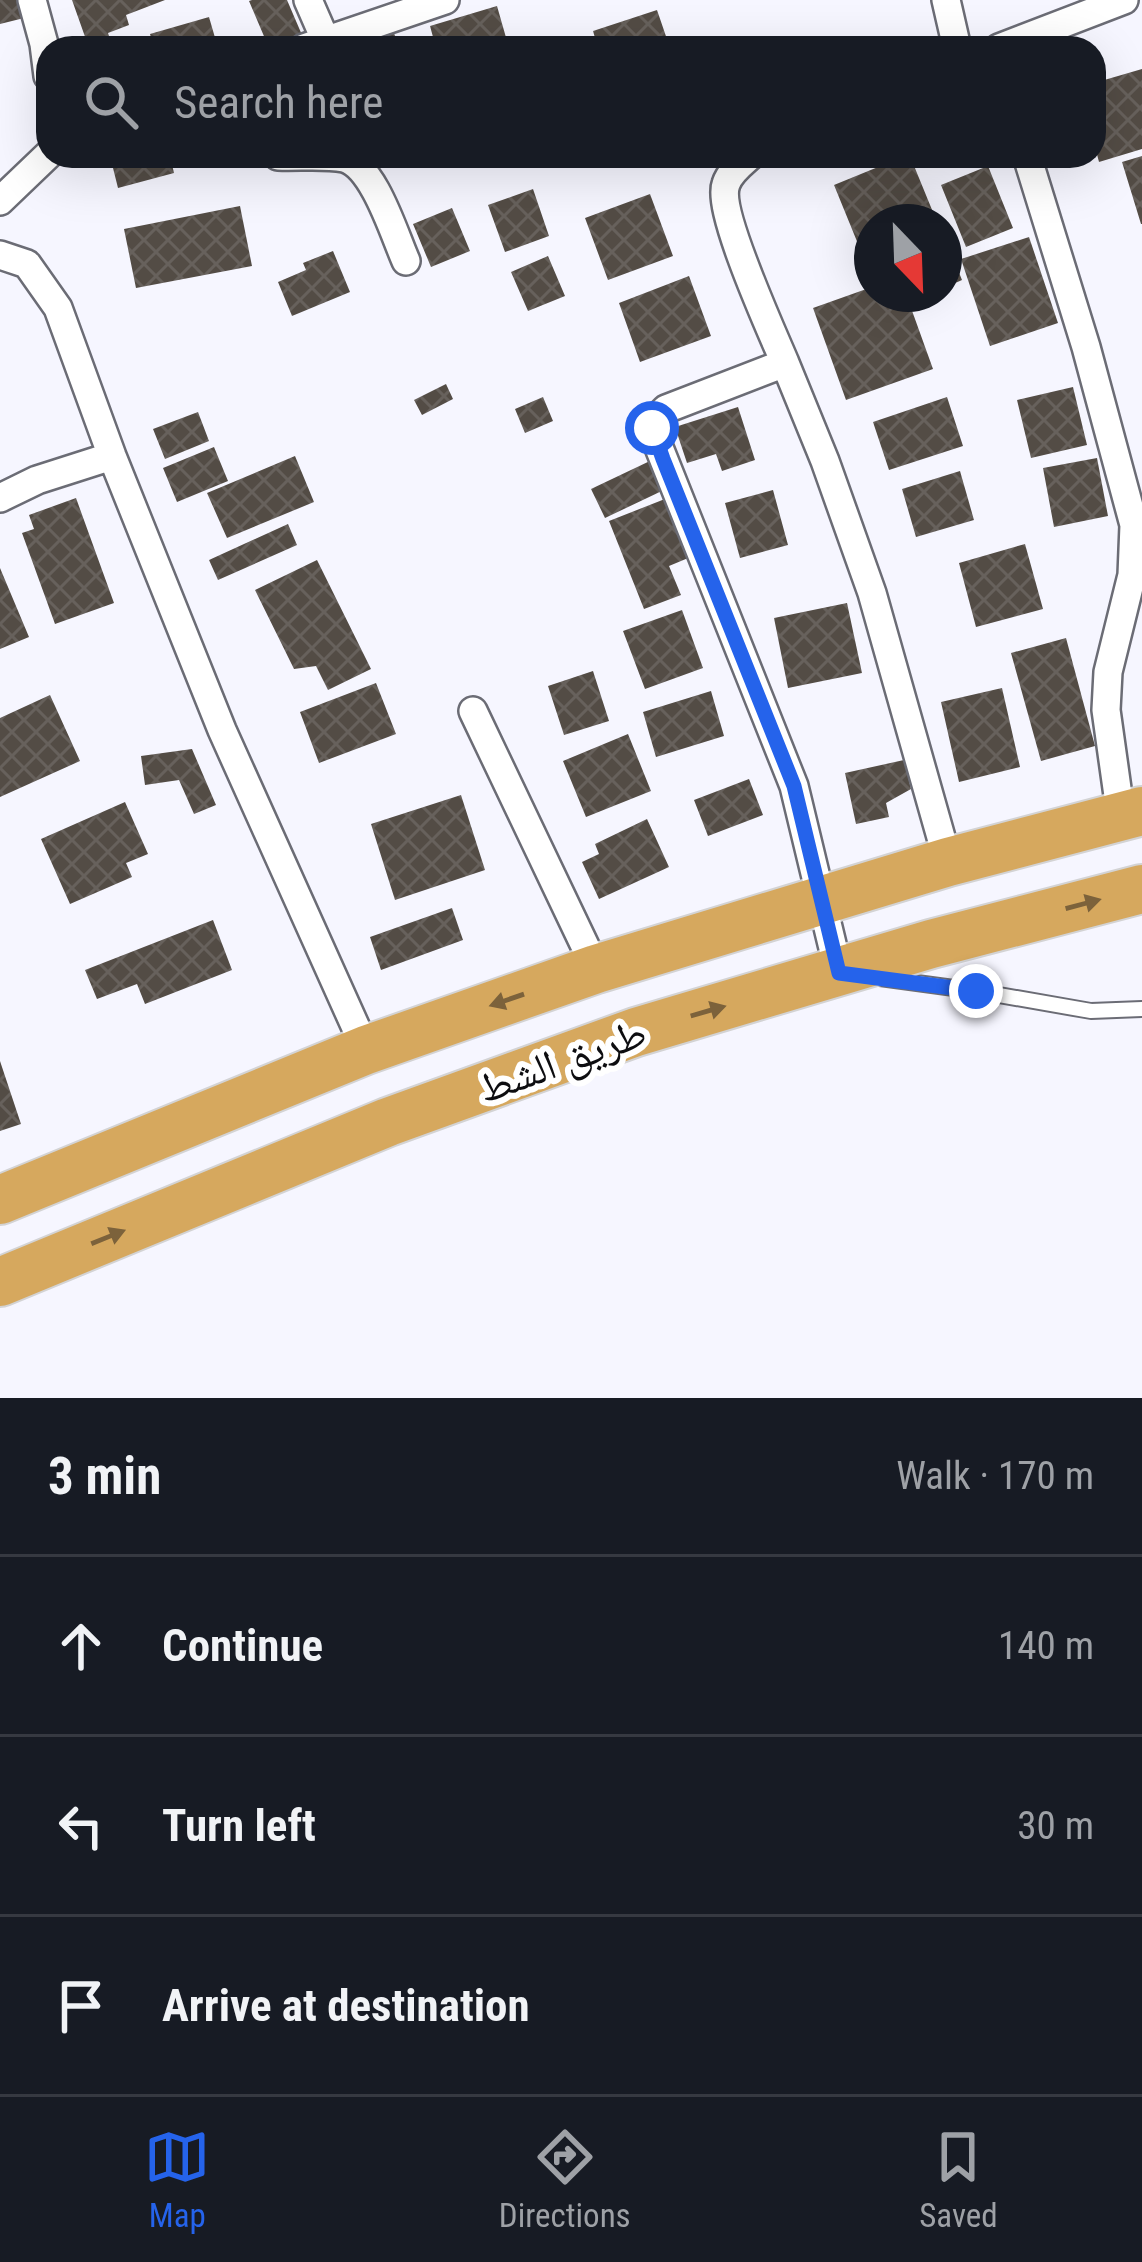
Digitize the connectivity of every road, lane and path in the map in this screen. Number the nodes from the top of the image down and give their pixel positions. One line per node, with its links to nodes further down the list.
1 (32, 0): 6 (street)
2 (308, 0): 7 (street)
3 (445, 0): 8 (street)
4 (946, 0): 9 (street)
5 (1124, 0): 10 (street)
6 (42, 36)
7 (314, 36)
8 (339, 36)
9 (954, 36)
10 (1031, 36)
11 (36, 166): 15 (street)
12 (360, 168): 17 (street)
13 (737, 168): 18 (street)
14 (1031, 168): 22 (street)
15 (0, 201)
16 (0, 255): 19 (street)
17 (406, 261)
18 (785, 363): 23 (street); 25 (street)
19 (112, 456): 20 (street); 29 (street)
20 (0, 498)
21 (473, 711): 26 (street)
22 (1131, 814): 23 (highway, طريق الشط)
23 (948, 862): 25 (highway, طريق الشط)
24 (1142, 889): 27 (highway, طريق الشط, one-way to 24)
25 (822, 901): 26 (highway, طريق الشط); 27 (street)
26 (596, 969): 29 (highway, طريق الشط, one-way to 29)
27 (839, 973): 28 (lane); 31 (highway, طريق الشط, one-way to 27)
28 (1142, 1010)
29 (366, 1049): 30 (highway, طريق الشط)
30 (0, 1201)
31 (0, 1282)

